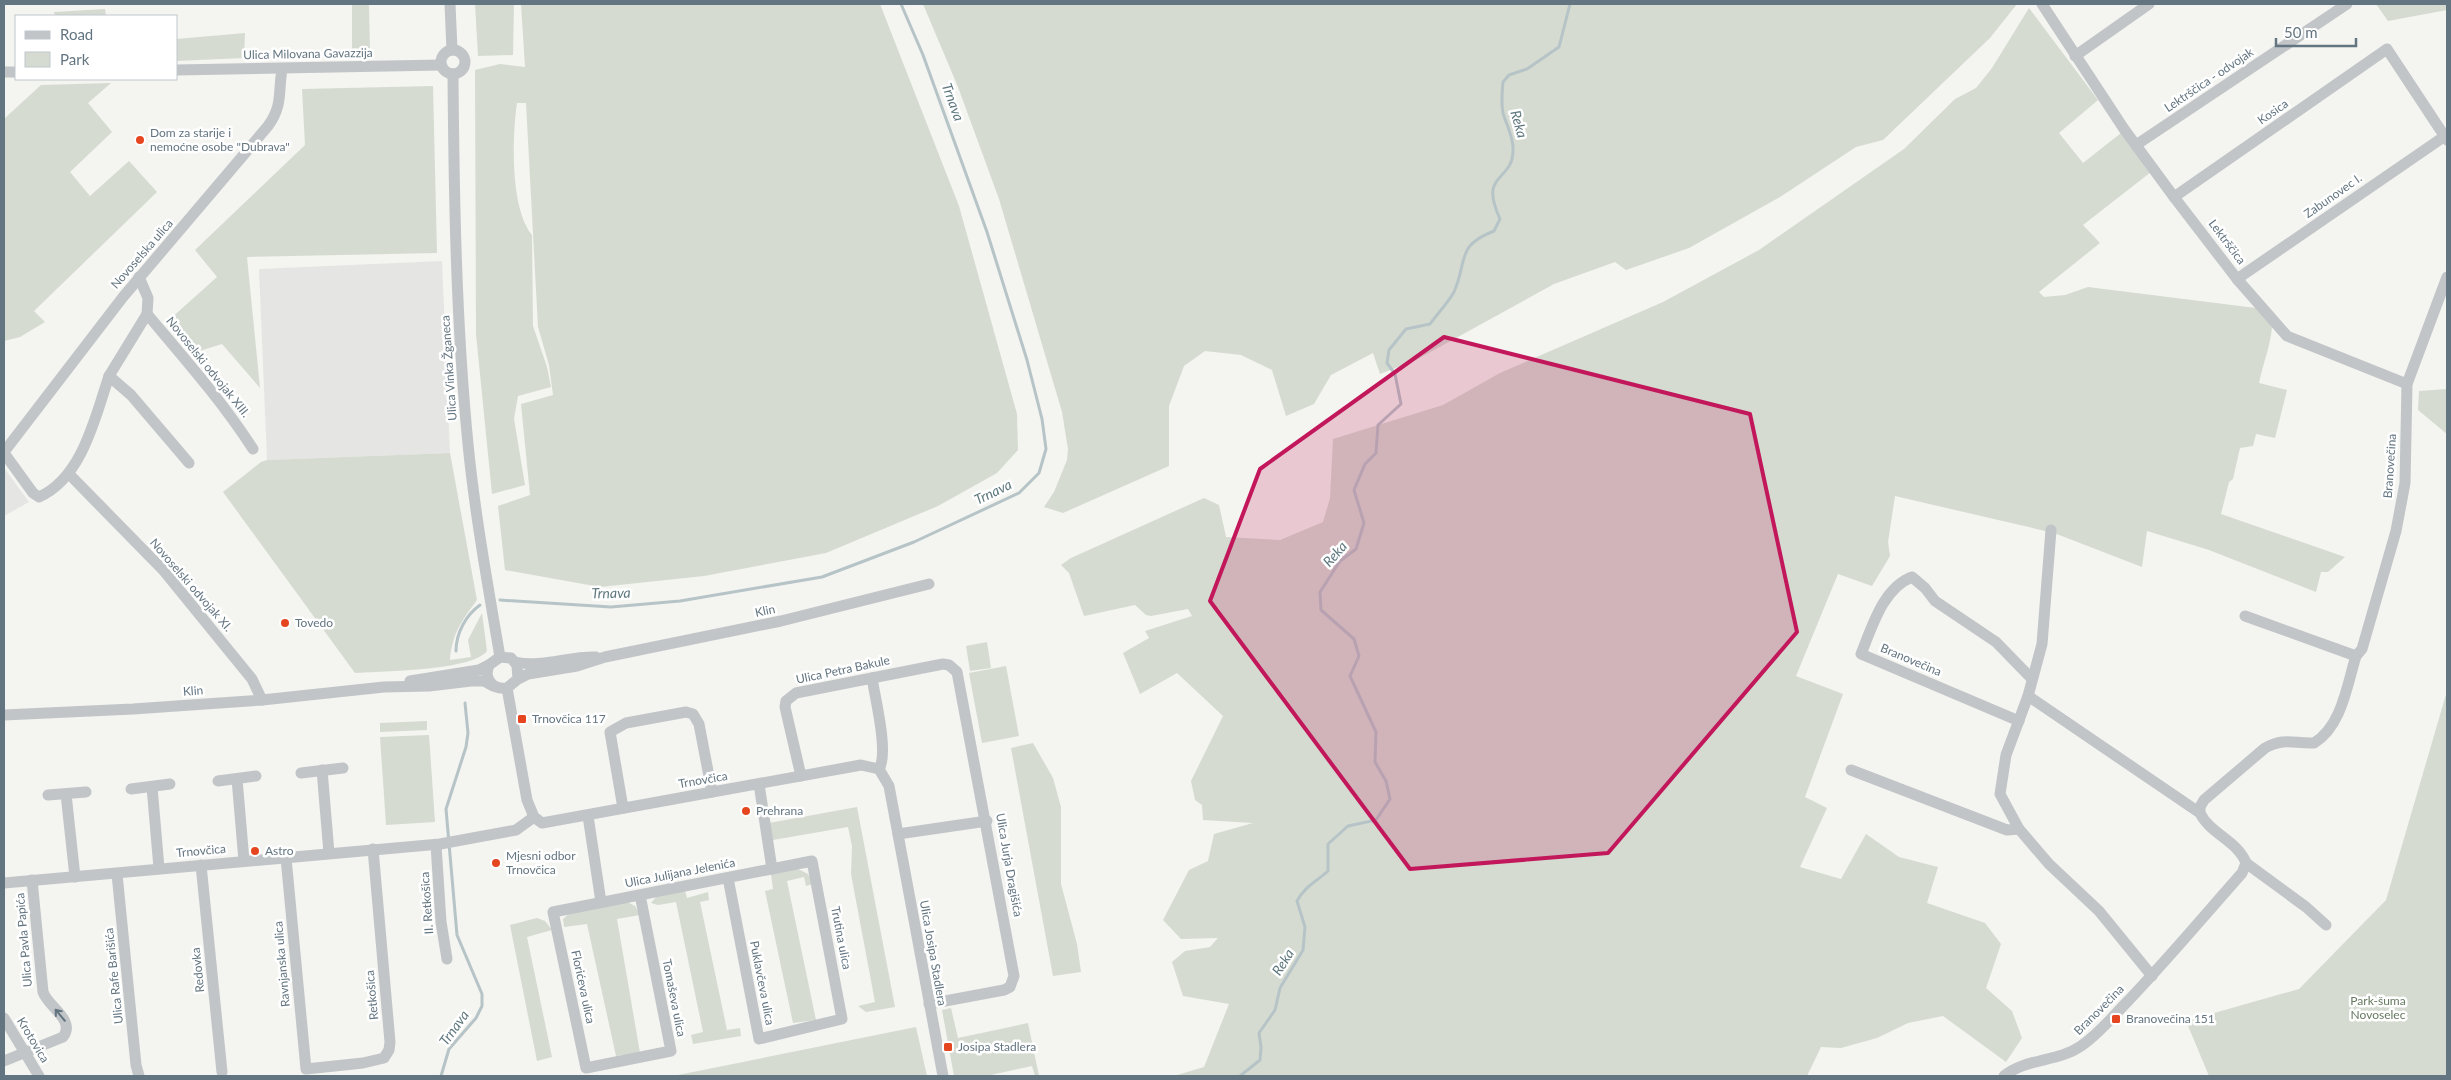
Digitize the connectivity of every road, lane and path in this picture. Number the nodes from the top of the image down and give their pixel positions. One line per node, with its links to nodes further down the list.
1 (450, 4): 5 (street)
2 (2042, 4): 6 (street, Lektrščica)
3 (2149, 4): 6 (street)
4 (2347, 4): 12 (street, Lektrščica - odvojak)
5 (452, 50): 7 (street); 10 (street, Ulica Vinka Žganeca)
6 (2075, 56): 12 (street, Lektrščica)
7 (441, 65): 8 (street, Ulica Milovana Gavazzija); 10 (street)
8 (282, 69): 9 (street, Ulica Milovana Gavazzija); 14 (street, Novoselska ulica)
9 (178, 70)
10 (453, 74): 28 (street, Ulica Vinka Žganeca)
11 (2446, 138): 13 (street, Kosica); 16 (street, Zabunovec I.)
12 (2136, 145): 13 (street, Lektrščica)
13 (2174, 197): 16 (street, Lektrščica)
14 (139, 277): 17 (street); 21 (street, Novoselska ulica)
15 (2447, 277): 19 (street, Branovečina)
16 (2237, 279): 19 (street, Lektrščica)
17 (147, 314): 18 (street, Novoselski odvojak XIII.); 20 (street, Novoselski odvojak XIII.)
18 (109, 376): 22 (street); 23 (street, Novoselski odvojak XIII.)
19 (2407, 384): 27 (street, Branovečina)
20 (253, 449)
21 (4, 452): 23 (street, Novoselska ulica)
22 (189, 462)
23 (69, 474): 40 (street, Novoselski odvojak XI.)
24 (2051, 530): 35 (street)
25 (929, 584): 29 (street, Klin)
26 (2245, 616): 27 (street)
27 (2356, 656): 61 (street, Branovečina)
28 (500, 657): 30 (street); 31 (street)
29 (605, 657): 30 (street, Klin); 34 (street, Klin)
30 (515, 662): 34 (street)
31 (489, 665): 36 (street); 37 (street, Klin)
32 (953, 667): 33 (street, Ulica Petra Bakule); 64 (street, Ulica Jurja Dragišića)
33 (872, 678): 44 (street); 49 (street, Ulica Petra Bakule)
34 (518, 679): 38 (street)
35 (2032, 679): 39 (street); 42 (street, Branovečina)
36 (493, 686): 37 (street, Klin); 38 (street)
37 (384, 687): 40 (street, Klin)
38 (507, 688): 63 (street)
39 (2028, 696): 42 (street); 61 (street)
40 (262, 700): 41 (street, Klin)
41 (4, 715)
42 (2019, 720): 65 (street)
43 (343, 768): 45 (street)
44 (878, 769): 49 (street, Trnovčica); 66 (street, Ulica Josipa Stadlera)
45 (322, 770): 47 (street); 69 (street)
46 (1852, 770): 65 (street)
47 (301, 773)
48 (256, 776): 50 (street)
49 (801, 776): 53 (street, Trnovčica)
50 (237, 779): 51 (street); 71 (street, Trnovčica)
51 (218, 780)
52 (170, 784): 54 (street)
53 (758, 784): 57 (street, Trnovčica); 76 (street)
54 (152, 787): 55 (street); 75 (street, Trnovčica)
55 (131, 789)
56 (86, 792): 58 (street)
57 (712, 792): 60 (street, Trnovčica); 60 (street)
58 (66, 794): 59 (street); 78 (street)
59 (48, 795)
60 (622, 808): 62 (street, Trnovčica)
61 (2200, 813): 73 (street)
62 (588, 816): 63 (street, Trnovčica); 83 (street)
63 (534, 817): 67 (street, Trnovčica)
64 (987, 821): 66 (street); 88 (street, Ulica Jurja Dragišića)
65 (2019, 829): 87 (street)
66 (898, 834): 88 (street, Ulica Josipa Stadlera)
67 (438, 845): 68 (street, Trnovčica); 86 (street, II. Retkošica)
68 (372, 849): 69 (street, Trnovčica); 94 (street, Retkošica)
69 (329, 853): 70 (street, Trnovčica)
70 (286, 858): 71 (street, Trnovčica); 94 (street, Ravnjanska ulica)
71 (244, 861): 74 (street, Trnovčica)
72 (812, 861): 76 (street, Ulica Julijana Jelenića); 90 (street, Trutina ulica)
73 (2246, 863): 85 (street); 87 (street, Branovečina)
74 (201, 865): 75 (street, Trnovčica); 95 (street, Redovka)
75 (160, 868): 77 (street, Trnovčica)
76 (772, 869): 79 (street, Ulica Julijana Jelenića)
77 (117, 874): 78 (street, Trnovčica); 97 (street, Ulica Rafe Barišića)
78 (75, 877): 80 (street, Trnovčica)
79 (728, 878): 82 (street, Ulica Julijana Jelenića); 90 (street, Puklavčeva ulica)
80 (32, 880): 81 (street, Trnovčica); 91 (street, Ulica Pavla Papića, one-way to 80)
81 (4, 883)
82 (640, 895): 83 (street, Ulica Julijana Jelenića); 93 (street, Tomaševa ulica)
83 (601, 902): 84 (street, Ulica Julijana Jelenića)
84 (552, 912): 93 (street, Florićeva ulica)
85 (2326, 925)
86 (447, 959)
87 (2152, 976): 99 (street, Branovečina)
88 (928, 1004): 98 (street, Ulica Josipa Stadlera)
89 (4, 1018): 91 (street, Krotovica)
90 (842, 1019)
91 (24, 1052): 92 (street, Ulica Pavla Papića); 96 (street, Krotovica)
92 (4, 1061)
93 (586, 1068)
94 (306, 1069)
95 (222, 1072)
96 (39, 1076)
97 (139, 1076)
98 (943, 1076)
99 (2004, 1076)

